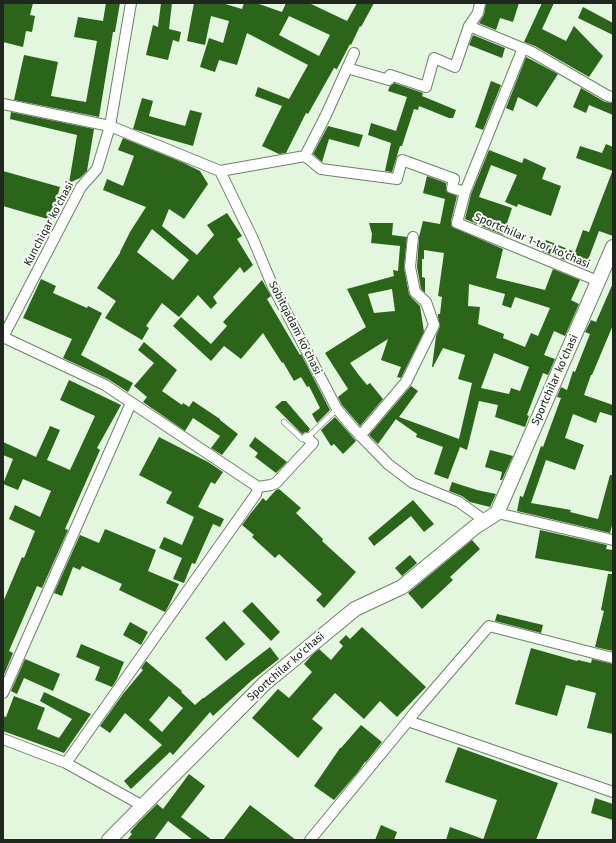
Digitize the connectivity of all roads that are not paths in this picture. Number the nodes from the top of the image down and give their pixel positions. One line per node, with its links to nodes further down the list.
1 (131, 3): 9 (street, Kunchiqar ko'chasi)
2 (480, 3): 3 (street)
3 (469, 26): 4 (street); 6 (street)
4 (523, 48): 7 (street); 12 (street)
5 (354, 53): 6 (street)
6 (347, 68): 10 (street)
7 (613, 97)
8 (3, 104): 9 (street)
9 (110, 126): 11 (street); 16 (street, Kunchiqar ko'chasi)
10 (305, 156): 11 (street); 12 (street)
11 (220, 171): 18 (street, Sobitqadam ko'chasi)
12 (466, 190): 15 (street, Sportchilar 1-tor ko‘chasi)
13 (413, 237): 20 (street)
14 (612, 251): 15 (street, Sportchilar ko‘chasi)
15 (598, 281): 23 (street, Sportchilar ko‘chasi)
16 (3, 337): 17 (street)
17 (131, 403): 22 (street); 27 (street)
18 (338, 409): 20 (street, Sobitqadam ko'chasi); 21 (lane)
19 (284, 422): 21 (lane)
20 (360, 436): 24 (street, Sobitqadam ko'chasi)
21 (307, 438): 22 (street)
22 (258, 487): 30 (street)
23 (497, 513): 24 (street); 25 (street)
24 (484, 520): 32 (street, Sportchilar ko‘chasi)
25 (613, 540)
26 (613, 658): 28 (street)
27 (3, 693)
28 (408, 721): 31 (street); 34 (street)
29 (3, 739): 30 (street)
30 (66, 763): 32 (street)
31 (613, 792)
32 (143, 806): 33 (street, Sportchilar ko‘chasi)
33 (109, 840)
34 (310, 840)

